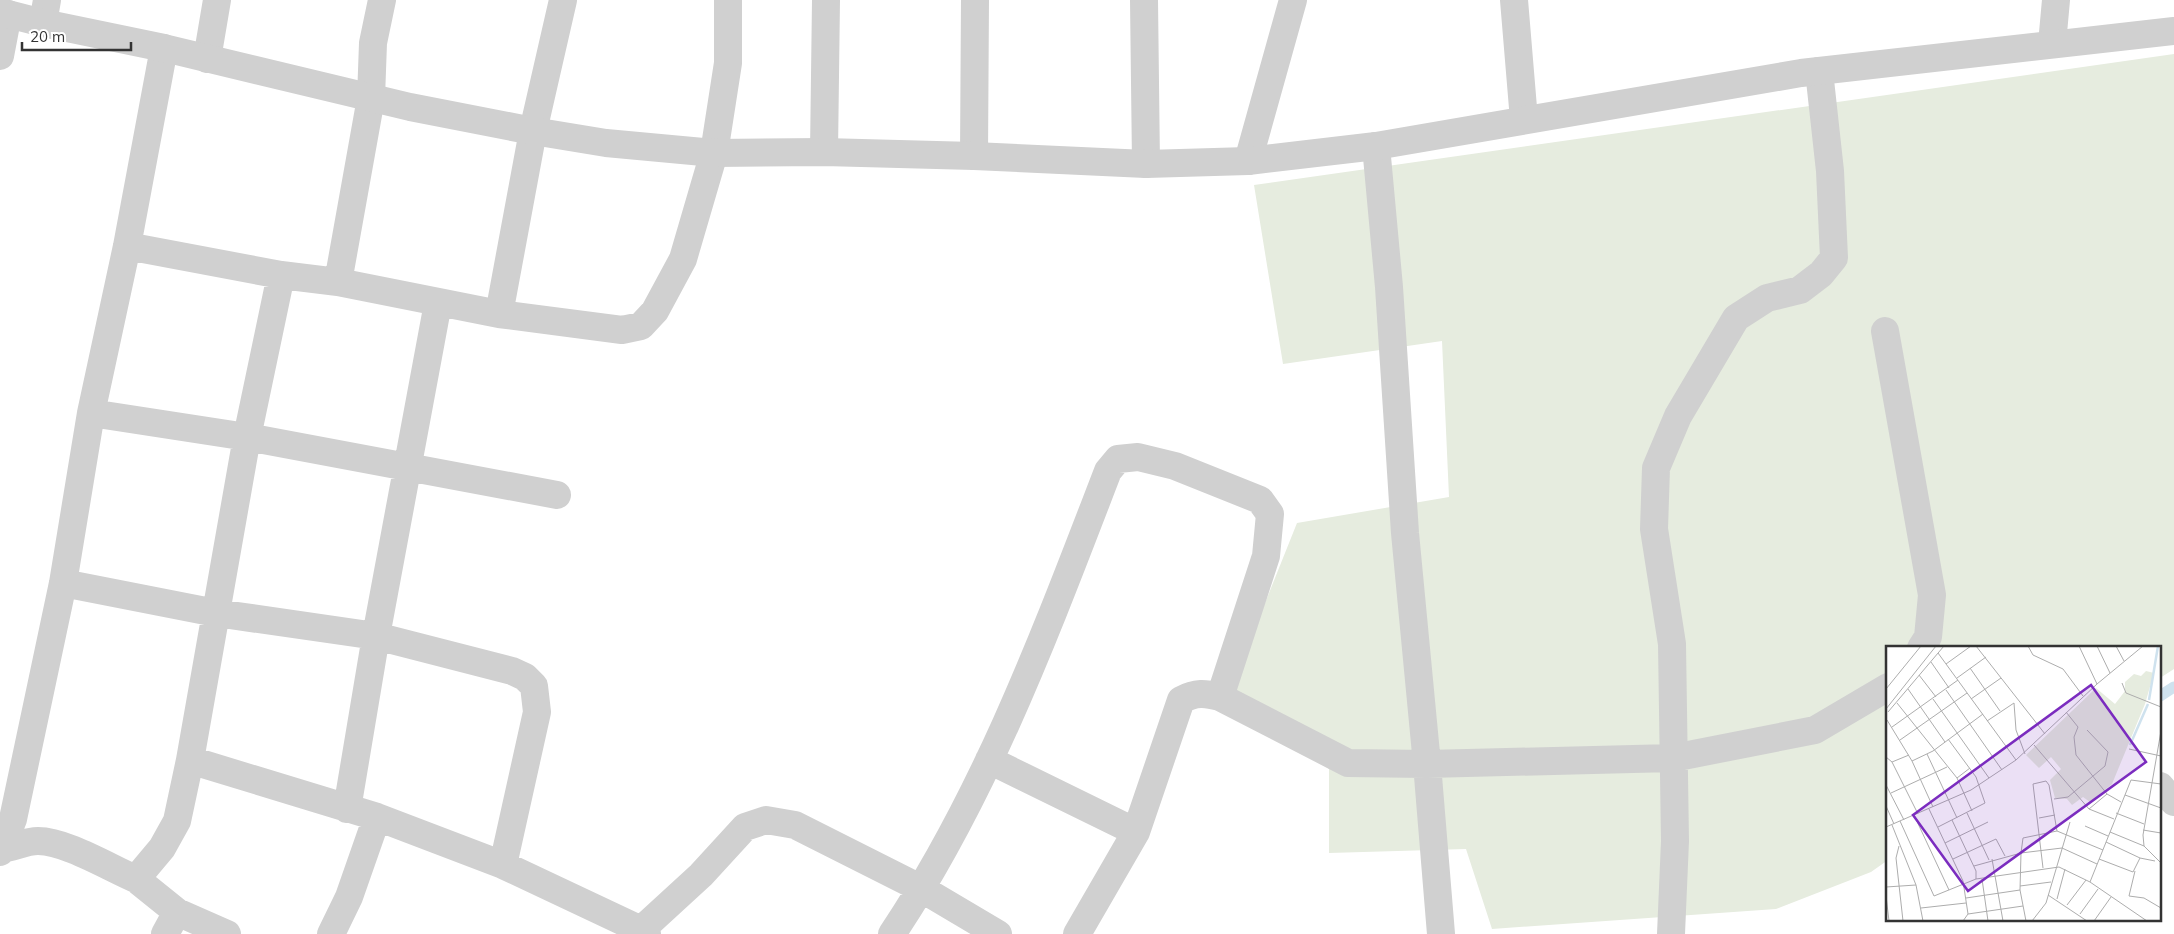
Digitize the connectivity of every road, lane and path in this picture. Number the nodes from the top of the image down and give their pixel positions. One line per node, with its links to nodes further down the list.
1 (217, 0): 17 (street)
2 (382, 0): 19 (street)
3 (563, 0): 21 (street)
4 (728, 0): 24 (street)
5 (826, 0): 23 (street)
6 (975, 0): 25 (street)
7 (1144, 0): 27 (street)
8 (1293, 0): 26 (street)
9 (1514, 0): 20 (street)
10 (2056, 0): 14 (street)
11 (45, 12): 12 (street); 15 (street)
12 (4, 13): 16 (street)
13 (2174, 31): 14 (street)
14 (2052, 44): 18 (street)
15 (164, 48): 17 (street); 28 (street)
16 (0, 56)
17 (206, 59): 19 (street)
18 (1819, 72): 20 (street); 44 (street)
19 (372, 98): 21 (street); 30 (street)
20 (1524, 120): 22 (street)
21 (533, 132): 24 (street); 32 (street)
22 (1376, 146): 26 (street); 47 (street)
23 (824, 152): 24 (street); 25 (street)
24 (714, 153): 32 (street)
25 (974, 156): 27 (street)
26 (1248, 161): 27 (street)
27 (1146, 164)
28 (127, 246): 29 (street); 34 (street)
29 (281, 275): 30 (street); 35 (street)
30 (338, 282): 31 (street)
31 (438, 303): 32 (street); 36 (street)
32 (499, 314)
33 (1885, 331): 41 (street)
34 (91, 413): 35 (street); 38 (street)
35 (248, 437): 36 (street); 39 (street)
36 (408, 468): 37 (street); 40 (street)
37 (557, 495)
38 (63, 583): 39 (street); 53 (street)
39 (216, 612): 40 (street); 45 (street)
40 (376, 636): 50 (street); 54 (street)
41 (1922, 646)
42 (1886, 688): 44 (street)
43 (1220, 697): 46 (street); 47 (street); 52 (street)
44 (1673, 758): 47 (street); 65 (street)
45 (190, 760): 50 (street); 55 (street)
46 (989, 760): 52 (street); 56 (street)
47 (1427, 764): 64 (street)
48 (2162, 788): 49 (street)
49 (2174, 802)
50 (347, 809): 51 (street)
51 (376, 817): 54 (street); 60 (street)
52 (1136, 832): 63 (street)
53 (0, 850): 55 (street)
54 (503, 865): 58 (street)
55 (136, 880): 57 (street)
56 (922, 889): 58 (street); 61 (street); 62 (street)
57 (171, 923): 59 (street)
58 (641, 933)
59 (227, 934)
60 (331, 934)
61 (892, 934)
62 (998, 934)
63 (1077, 934)
64 (1441, 934)
65 (1671, 934)

